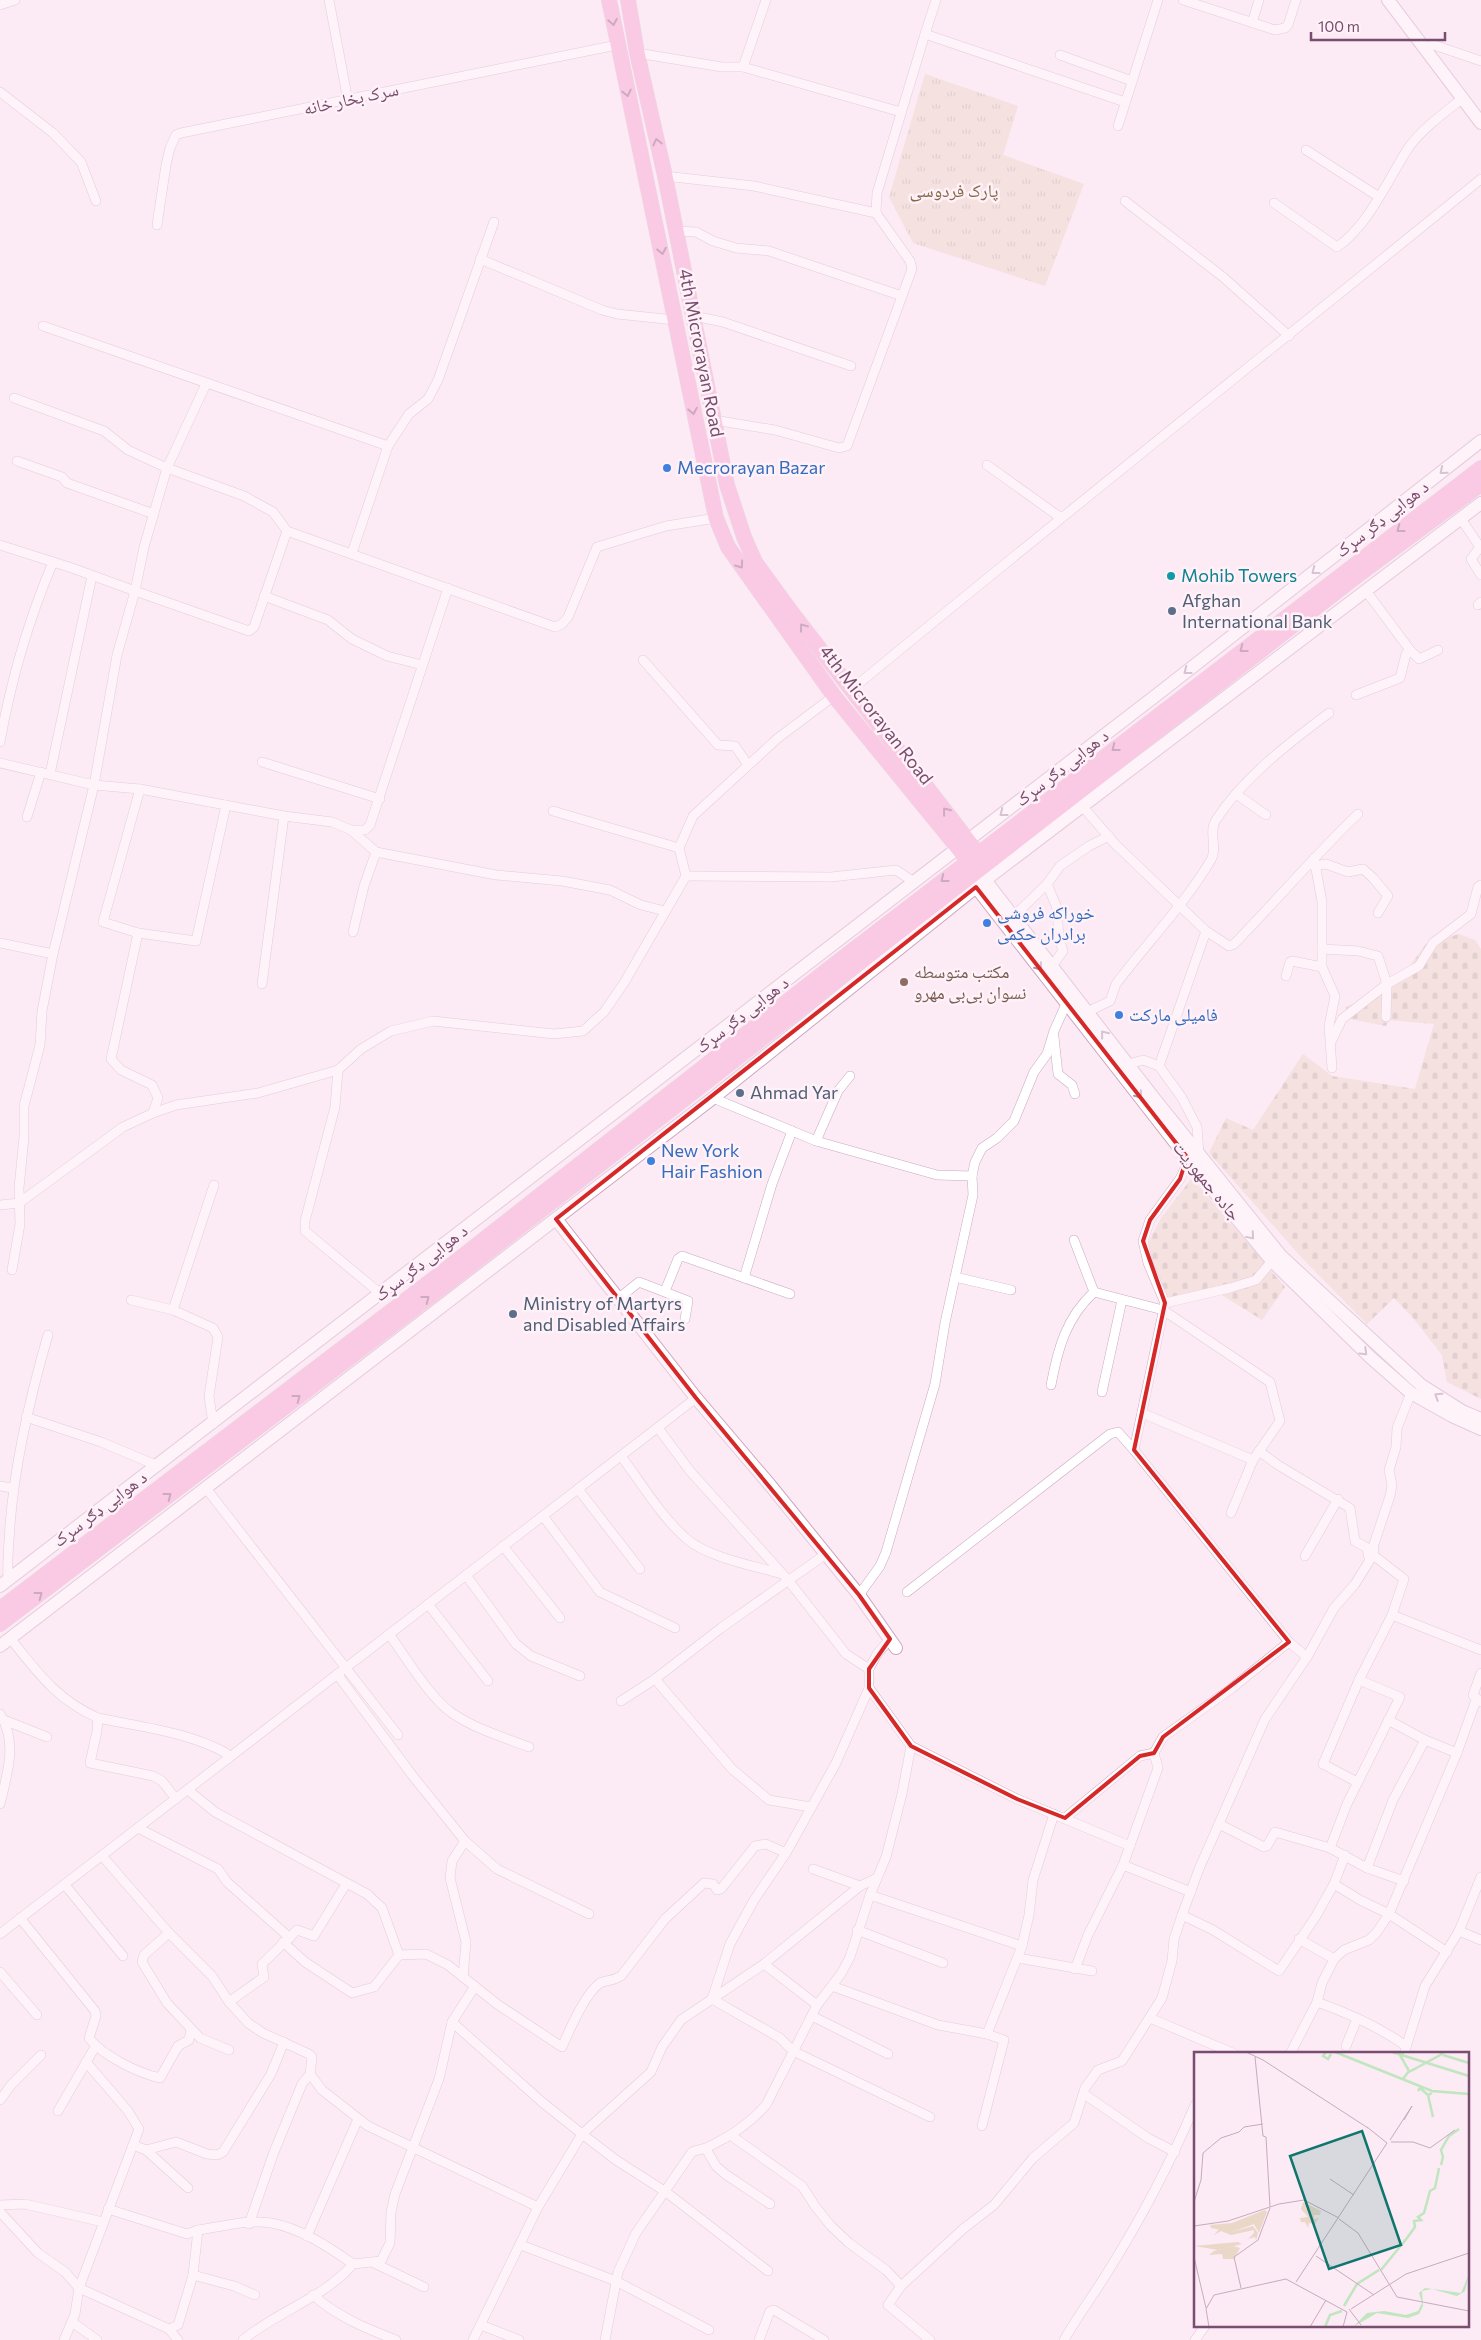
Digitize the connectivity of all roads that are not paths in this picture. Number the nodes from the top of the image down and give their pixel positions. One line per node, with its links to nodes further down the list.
1 (15, 0): 12 (street)
2 (329, 0): 24 (street)
3 (609, 0): 15 (main road, 4th Microrayan Road, one-way to 15)
4 (628, 0): 17 (main road, 4th Microrayan Road)
5 (766, 0): 20 (street)
6 (936, 0): 14 (street)
7 (1158, 0): 21 (street)
8 (1183, 0): 13 (street)
9 (1259, 0): 13 (street)
10 (1296, 0): 13 (street)
11 (1388, 0): 16 (main road)
12 (0, 6)
13 (1252, 23)
14 (925, 34): 25 (street); 26 (street)
15 (617, 45): 24 (street, سرک بخار خانه); 43 (main road, 4th Microrayan Road, one-way to 43)
16 (1424, 47): 19 (street); 23 (main road)
17 (637, 53): 20 (street); 30 (main road, 4th Microrayan Road, one-way to 17)
18 (1060, 55): 21 (street)
19 (1481, 61)
20 (743, 67): 26 (street)
21 (1132, 81): 25 (street)
22 (0, 92): 33 (street)
23 (1463, 98): 27 (main road); 32 (street)
24 (348, 101): 38 (street, سرک بخار خانه)
25 (1125, 102): 28 (street)
26 (901, 112): 36 (street)
27 (1481, 123)
28 (1118, 126)
29 (1306, 150): 32 (street)
30 (665, 176): 36 (street); 39 (main road, 4th Microrayan Road)
31 (1481, 180): 45 (street)
32 (1378, 197): 35 (street)
33 (96, 201)
34 (1125, 201): 45 (street)
35 (1274, 203)
36 (876, 213): 41 (street)
37 (494, 222): 40 (street)
38 (157, 225)
39 (676, 230): 41 (street); 42 (main road, 4th Microrayan Road)
40 (480, 260): 43 (street); 51 (street)
41 (902, 296): 49 (street)
42 (692, 310): 43 (main road); 46 (street); 49 (main road, 4th Microrayan Road)
43 (674, 314): 59 (main road, 4th Microrayan Road, one-way to 59)
44 (43, 326): 47 (street)
45 (1289, 336): 60 (street)
46 (851, 366)
47 (206, 384): 51 (street); 54 (street)
48 (14, 398): 54 (street)
49 (714, 420): 72 (main road, 4th Microrayan Road)
50 (1481, 441): 99 (main road, د هوایی ډګر سړک, one-way to 99)
51 (388, 446): 64 (street)
52 (17, 461): 58 (street)
53 (987, 464): 60 (street)
54 (167, 468): 58 (street); 62 (street)
55 (1481, 468): 103 (main road, one-way to 103)
56 (1481, 484): 103 (main road)
57 (1481, 504): 61 (main road)
58 (154, 514): 69 (street)
59 (716, 518): 68 (street); 72 (main road, 4th Microrayan Road, one-way to 72)
60 (1061, 518): 77 (street)
61 (1461, 519): 66 (street); 70 (main road)
62 (287, 531): 64 (street); 71 (street)
63 (0, 545): 65 (street)
64 (352, 553): 68 (street)
65 (53, 562): 67 (street); 81 (street)
66 (1481, 575)
67 (92, 576): 69 (street); 85 (street)
68 (448, 588): 76 (street)
69 (135, 591): 71 (street); 86 (street)
70 (1366, 591): 73 (street); 91 (main road)
71 (264, 596): 76 (street)
72 (784, 614): 77 (main road, 4th Microrayan Road, one-way to 72); 79 (main road, 4th Microrayan Road)
73 (1410, 650): 74 (street); 78 (street)
74 (1438, 650)
75 (643, 660): 84 (street)
76 (422, 665): 89 (street)
77 (851, 690): 99 (main road, 4th Microrayan Road, one-way to 77)
78 (1356, 695)
79 (834, 696): 84 (street); 99 (main road, 4th Microrayan Road)
80 (1329, 713): 88 (street)
81 (0, 742)
82 (262, 762): 89 (street)
83 (0, 763): 85 (street)
84 (748, 765): 100 (street)
85 (45, 773): 86 (street); 96 (street)
86 (94, 785): 87 (street); 117 (street)
87 (140, 789): 90 (street); 113 (street)
88 (1236, 794): 94 (street); 108 (street)
89 (380, 799): 97 (street)
90 (226, 805): 95 (street); 113 (street)
91 (1082, 807): 98 (street); 103 (main road)
92 (553, 811): 100 (street)
93 (1358, 814): 102 (street)
94 (1266, 815)
95 (284, 816): 97 (street); 121 (street)
96 (27, 817)
97 (350, 830): 101 (street)
98 (1109, 836): 106 (street); 108 (street)
99 (964, 844): 103 (main road, 4th Microrayan Road); 105 (main road, د هوایی ډګر سړک)
100 (678, 848): 104 (street)
101 (376, 852): 109 (street); 114 (street)
102 (1314, 862): 110 (street); 112 (street); 116 (street)
103 (978, 869): 111 (main road, جاده جمهوریت); 123 (main road, جاده جمهوریت, one-way to 123); 134 (main road); 194 (main road, one-way to 194); 197 (main road, one-way to 103)
104 (686, 876): 105 (street); 109 (street)
105 (914, 882): 152 (main road, د هوایی ډګر سړک)
106 (1047, 884): 111 (street); 118 (street)
107 (1481, 885): 122 (street)
108 (1179, 904): 112 (street); 124 (street)
109 (665, 911): 131 (street)
110 (1378, 913)
111 (1013, 917): 118 (main road, جاده جمهوریت)
112 (1206, 931): 129 (street)
113 (138, 932): 135 (street)
114 (353, 932)
115 (0, 943): 117 (street)
116 (1322, 949): 119 (street); 122 (street)
117 (53, 954): 141 (street)
118 (1052, 966): 124 (main road, جاده جمهوریت)
119 (1322, 967): 120 (street); 127 (street)
120 (1286, 976)
121 (262, 984)
122 (1387, 984): 125 (street); 127 (street)
123 (1067, 1002): 126 (street); 138 (main road, جاده جمهوریت, one-way to 138)
124 (1087, 1012): 128 (main road, جاده جمهوریت, one-way to 124)
125 (1386, 1017)
126 (1054, 1031): 133 (street); 139 (street)
127 (1330, 1044): 130 (street)
128 (1129, 1064): 129 (street); 138 (main road, جاده جمهوریت)
129 (1159, 1066): 138 (street)
130 (1332, 1068)
131 (338, 1070): 135 (street); 152 (street)
132 (850, 1076): 137 (street)
133 (1075, 1094)
134 (713, 1098): 136 (street); 143 (main road)
135 (153, 1113): 141 (street)
136 (792, 1131): 137 (street); 148 (street)
137 (816, 1141): 139 (street)
138 (1193, 1156): 145 (main road, جاده جمهوریت, one-way to 145); 157 (street); 167 (main road, جاده جمهوریت, one-way to 138)
139 (972, 1176): 147 (street)
140 (214, 1185): 158 (street)
141 (18, 1203): 142 (street); 146 (street)
142 (0, 1204)
143 (556, 1219): 154 (main road); 177 (main road)
144 (1074, 1240): 151 (street)
145 (1272, 1261): 157 (street); 163 (main road, جاده جمهوریت, one-way to 163)
146 (12, 1270)
147 (955, 1277): 149 (street); 192 (street)
148 (744, 1278): 150 (street); 153 (street)
149 (1011, 1290)
150 (665, 1291): 154 (street); 159 (street)
151 (1094, 1292): 156 (street); 161 (street)
152 (381, 1294): 168 (main road, د هوایی ډګر سړک)
153 (790, 1294)
154 (618, 1298): 164 (main road)
155 (131, 1300): 158 (street)
156 (1122, 1300): 157 (street); 162 (street)
157 (1164, 1307): 165 (street); 172 (street)
158 (173, 1310): 168 (street)
159 (685, 1319)
160 (48, 1334): 166 (street)
161 (1051, 1384)
162 (1102, 1392)
163 (1411, 1393): 170 (main road, جاده جمهوریت); 186 (street)
164 (696, 1398): 169 (street); 184 (main road)
165 (1142, 1414): 171 (street); 174 (street)
166 (26, 1417): 175 (street); 178 (street)
167 (1481, 1419)
168 (213, 1424): 175 (main road, د هوایی ډګر سړک)
169 (658, 1428): 173 (street); 189 (street)
170 (1481, 1429)
171 (1134, 1450): 191 (street); 201 (street)
172 (1260, 1451): 174 (street); 180 (street)
173 (622, 1456): 179 (street); 189 (street)
174 (1253, 1460): 181 (street)
175 (158, 1466): 190 (main road, د هوایی ډګر سړک)
176 (0, 1486): 178 (street)
177 (204, 1487): 200 (main road); 205 (street)
178 (12, 1488): 190 (street)
179 (578, 1489): 182 (street); 187 (street)
180 (1338, 1499): 185 (street); 186 (street)
181 (1231, 1513)
182 (543, 1516): 183 (street); 198 (street)
183 (503, 1546): 188 (street); 196 (street)
184 (826, 1554): 189 (street); 192 (main road)
185 (1305, 1556)
186 (1371, 1558): 195 (street); 204 (street)
187 (640, 1569)
188 (466, 1575): 193 (street); 209 (street)
189 (785, 1577): 206 (street); 210 (street)
190 (4, 1582)
191 (908, 1592)
192 (859, 1595): 202 (main road)
193 (428, 1604): 199 (street); 212 (street)
194 (0, 1610)
195 (1392, 1615): 203 (street); 211 (street)
196 (560, 1618)
197 (0, 1624)
198 (675, 1628)
199 (389, 1634): 205 (street); 223 (street)
200 (5, 1642): 217 (street)
201 (1290, 1642): 204 (street); 224 (street)
202 (893, 1643): 206 (street)
203 (1481, 1650)
204 (1307, 1657): 234 (street)
205 (346, 1668): 208 (street); 219 (street)
206 (869, 1669): 213 (street)
207 (1481, 1672): 215 (street)
208 (337, 1674): 226 (street); 236 (street)
209 (580, 1676)
210 (655, 1679): 214 (street); 231 (street)
211 (1359, 1680): 218 (street); 227 (street)
212 (488, 1681)
213 (869, 1688): 222 (street); 231 (street)
214 (621, 1701)
215 (1479, 1701): 225 (street)
216 (2, 1717): 220 (street); 230 (street)
217 (98, 1718): 226 (street); 229 (street)
218 (1388, 1720): 221 (street); 227 (street)
219 (398, 1735)
220 (47, 1737)
221 (1425, 1740): 225 (street); 243 (street)
222 (911, 1746): 232 (street); 246 (street)
223 (529, 1747)
224 (1154, 1753): 233 (street); 237 (street)
225 (1457, 1753): 247 (street)
226 (228, 1759): 228 (street)
227 (1357, 1782): 238 (street)
228 (188, 1790): 229 (street); 248 (street)
229 (176, 1799): 235 (street)
230 (0, 1804)
231 (811, 1807): 239 (street)
232 (1054, 1814): 233 (street); 265 (street)
233 (1065, 1818): 237 (street)
234 (1218, 1824): 238 (street); 252 (street)
235 (138, 1828): 241 (street); 263 (street)
236 (465, 1841): 254 (street); 276 (street)
237 (1130, 1846): 242 (street)
238 (1330, 1848): 240 (street)
239 (786, 1853): 277 (street); 279 (street)
240 (1345, 1856): 243 (street); 249 (street)
241 (102, 1857): 250 (street); 260 (street)
242 (1123, 1865): 252 (street); 273 (street)
243 (1367, 1868): 247 (street)
244 (813, 1869): 251 (street)
245 (1481, 1877): 259 (street)
246 (877, 1878): 251 (street); 253 (street)
247 (1404, 1881): 255 (street)
248 (346, 1884): 263 (street); 267 (street)
249 (1334, 1884): 255 (street); 262 (street)
250 (65, 1885): 257 (street); 268 (street)
251 (860, 1886): 272 (street)
252 (1191, 1892): 256 (street)
253 (870, 1894): 258 (street); 265 (street)
254 (589, 1914)
255 (1389, 1914): 266 (street); 270 (street)
256 (1182, 1915): 262 (street); 285 (street)
257 (20, 1918): 261 (street); 291 (street)
258 (857, 1930): 271 (street); 278 (street)
259 (1459, 1931): 264 (street); 266 (street)
260 (168, 1933): 280 (street); 288 (street)
261 (0, 1934)
262 (1299, 1939): 270 (street)
263 (286, 1940): 267 (street); 280 (street)
264 (1481, 1940)
265 (1022, 1946): 269 (street)
266 (1447, 1952): 295 (street)
267 (399, 1955): 276 (street)
268 (123, 1956)
269 (1018, 1958): 273 (street); 289 (street)
270 (1334, 1959): 281 (street)
271 (943, 1962)
272 (764, 1964): 279 (street); 282 (street)
273 (1075, 1968): 274 (street)
274 (1092, 1971)
275 (0, 1972): 283 (street)
276 (463, 1977): 277 (street)
277 (475, 1986): 287 (street)
278 (832, 1986): 282 (street); 289 (street)
279 (712, 1999): 294 (street); 309 (street)
280 (229, 2002): 290 (street)
281 (1317, 2002): 286 (street); 297 (street)
282 (817, 2005): 284 (street)
283 (37, 2015)
284 (812, 2016): 294 (street); 298 (street)
285 (1150, 2018): 296 (street); 302 (street)
286 (1357, 2018): 292 (street); 295 (street)
287 (452, 2022): 309 (street); 312 (street)
288 (191, 2029): 291 (street); 293 (street)
289 (987, 2034): 308 (street)
290 (284, 2042): 301 (street); 314 (street)
291 (96, 2046): 300 (street)
292 (1346, 2046)
293 (229, 2050)
294 (793, 2050): 306 (street); 310 (street)
295 (1405, 2050)
296 (1230, 2052)
297 (1291, 2052)
298 (888, 2054)
299 (41, 2055): 303 (street)
300 (86, 2062): 305 (street); 311 (street)
301 (310, 2074): 307 (street); 324 (street)
302 (1084, 2094): 315 (street); 333 (street)
303 (0, 2100)
304 (1194, 2107): 315 (street)
305 (58, 2111)
306 (930, 2116)
307 (358, 2119): 312 (street); 326 (street)
308 (982, 2126)
309 (582, 2134): 317 (street); 320 (street)
310 (732, 2136): 313 (street); 333 (street)
311 (133, 2145): 314 (street); 321 (street)
312 (412, 2148): 320 (street); 328 (street)
313 (706, 2149): 317 (street); 318 (street)
314 (146, 2150): 316 (street)
315 (1175, 2152): 354 (street)
316 (188, 2188)
317 (666, 2192): 330 (street); 332 (street)
318 (770, 2204)
319 (0, 2205): 323 (street)
320 (538, 2207): 327 (street)
321 (108, 2209): 323 (street); 325 (street)
322 (0, 2212): 335 (street)
323 (103, 2222): 335 (street)
324 (249, 2224): 325 (street); 326 (street)
325 (198, 2230): 331 (street)
326 (307, 2236): 329 (street)
327 (521, 2245): 332 (street); 339 (street)
328 (374, 2263): 329 (street); 334 (street)
329 (353, 2264): 336 (street)
330 (768, 2271)
331 (192, 2275): 337 (street); 340 (street)
332 (616, 2281): 342 (street); 350 (street)
333 (901, 2286): 353 (street)
334 (424, 2287)
335 (79, 2288): 338 (street); 340 (street)
336 (313, 2294): 346 (street); 347 (street)
337 (255, 2295)
338 (72, 2322): 343 (street); 344 (street)
339 (481, 2325): 348 (street); 349 (street)
340 (169, 2328): 345 (street)
341 (1204, 2328): 355 (street)
342 (709, 2330)
343 (64, 2340)
344 (97, 2340)
345 (178, 2340)
346 (243, 2340)
347 (396, 2340)
348 (473, 2340)
349 (519, 2340)
350 (605, 2340)
351 (759, 2340): 352 (street)
352 (824, 2340)
353 (930, 2340)
354 (1064, 2340)
355 (1195, 2340)

